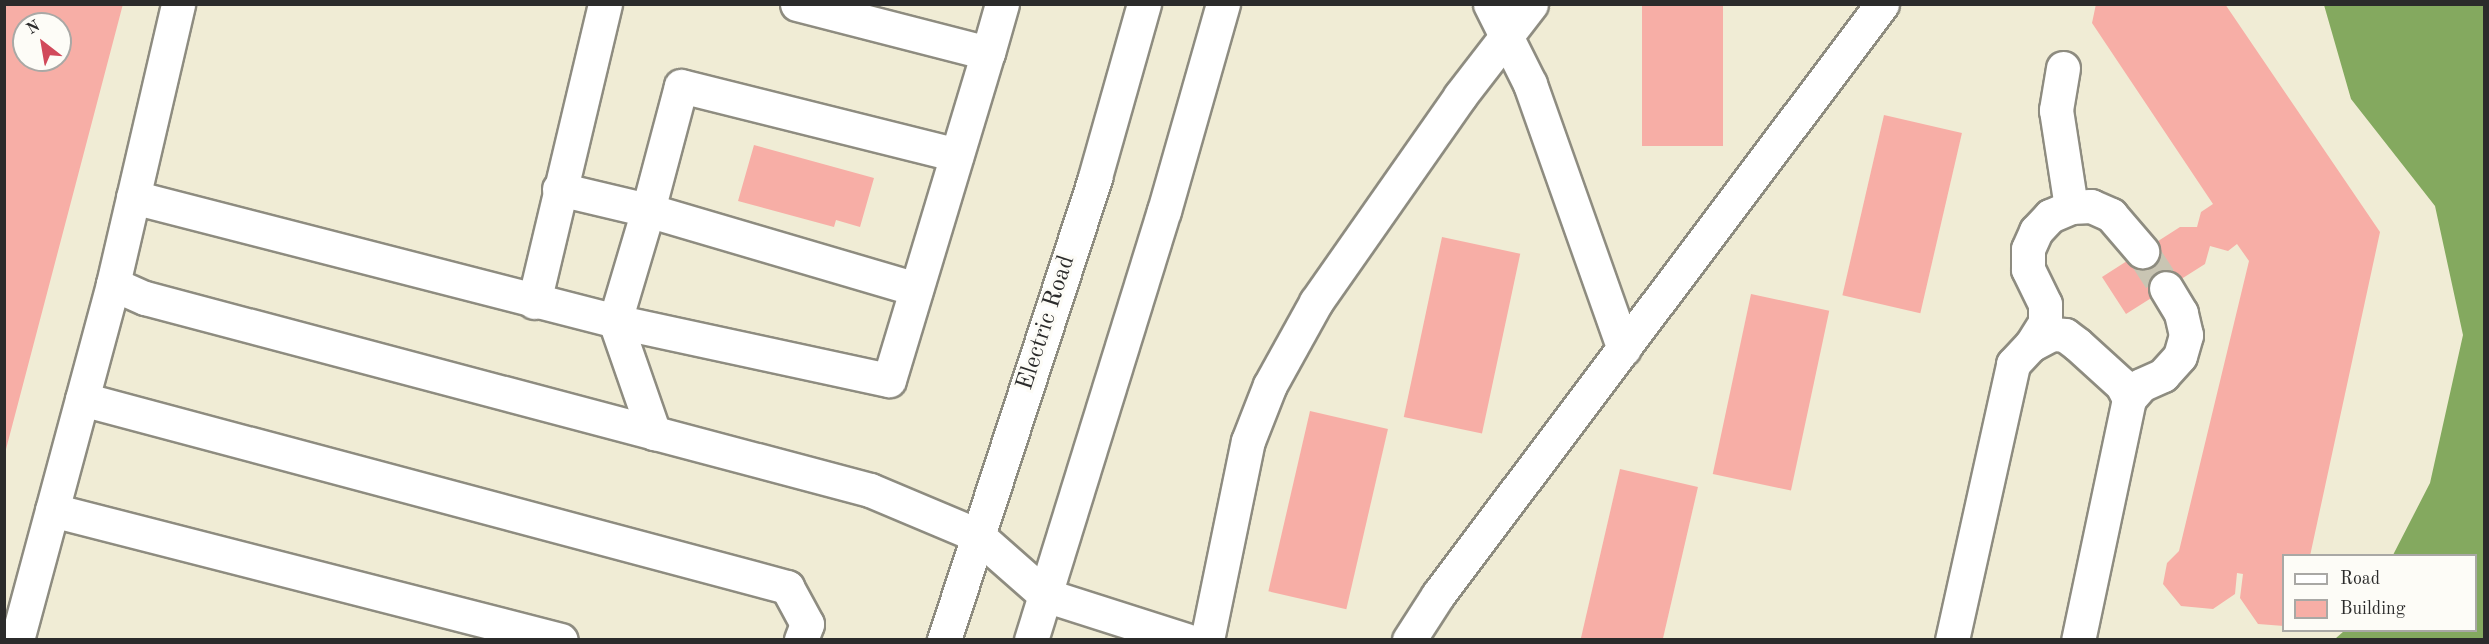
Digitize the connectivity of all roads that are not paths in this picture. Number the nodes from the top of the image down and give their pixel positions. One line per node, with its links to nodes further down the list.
1 (178, 4): 15 (main road)
2 (605, 4): 14 (main road)
3 (797, 4): 11 (main road)
4 (1002, 4): 11 (main road)
5 (1144, 4): 30 (main road, Electric Road)
6 (1223, 4): 31 (main road)
7 (1490, 4): 10 (main road)
8 (1531, 4): 10 (main road)
9 (1882, 4): 25 (main road)
10 (1507, 35): 25 (main road); 39 (main road)
11 (988, 52): 13 (main road)
12 (2063, 68): 16 (main road)
13 (957, 155): 17 (main road); 21 (main road)
14 (559, 189): 17 (main road); 22 (main road)
15 (133, 197): 19 (main road); 22 (main road)
16 (2071, 207): 18 (main road); 24 (main road)
17 (648, 210): 21 (main road); 23 (main road)
18 (2142, 251)
19 (113, 284): 26 (main road); 28 (main road)
20 (2166, 288): 27 (main road)
21 (916, 289): 23 (main road)
22 (534, 302): 23 (main road)
23 (615, 321): 28 (main road)
24 (2031, 345): 27 (main road); 41 (main road)
25 (1624, 349): 40 (main road)
26 (82, 399): 29 (main road); 35 (main road)
27 (2129, 399): 42 (main road)
28 (654, 433): 30 (main road)
29 (52, 510): 32 (main road); 33 (main road)
30 (977, 535): 31 (main road); 36 (main road, Electric Road)
31 (1045, 596): 37 (main road); 38 (main road)
32 (502, 632): 34 (main road)
33 (26, 637)
34 (561, 639)
35 (801, 639)
36 (944, 639)
37 (1031, 639)
38 (1186, 639)
39 (1207, 639)
40 (1409, 639)
41 (1952, 639)
42 (2078, 639)

